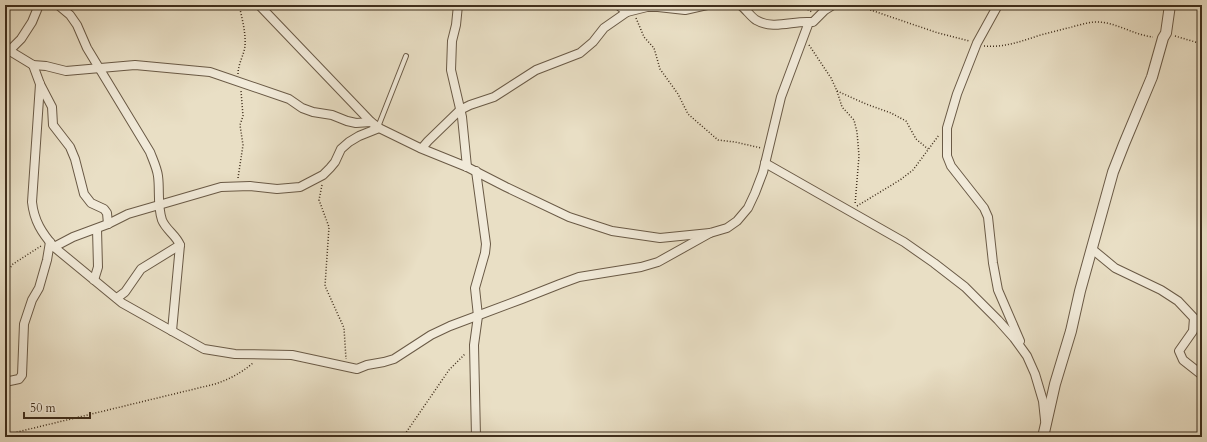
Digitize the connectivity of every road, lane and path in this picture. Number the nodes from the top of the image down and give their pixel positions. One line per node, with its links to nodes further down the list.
1 (40, 5): 21 (street)
2 (58, 5): 24 (street)
3 (240, 5): 25 (path)
4 (259, 5): 29 (street)
5 (458, 5): 28 (street)
6 (618, 5): 14 (street)
7 (707, 5): 14 (street)
8 (740, 5): 16 (street)
9 (800, 5): 15 (path)
10 (833, 5): 15 (street)
11 (856, 5): 19 (path)
12 (998, 5): 19 (street)
13 (1170, 5): 17 (street)
14 (628, 12): 28 (street); 33 (path)
15 (819, 16): 16 (street)
16 (809, 22): 18 (street)
17 (1164, 35): 19 (path); 20 (path); 46 (street)
18 (804, 37): 27 (path); 33 (street)
19 (977, 43): 30 (street)
20 (1202, 44)
21 (6, 51): 23 (street)
22 (406, 56): 29 (lane)
23 (33, 65): 24 (street); 26 (street)
24 (99, 68): 25 (street); 39 (street)
25 (240, 82): 29 (street); 38 (path)
26 (40, 84): 41 (street); 44 (street)
27 (837, 91): 32 (path); 40 (path)
28 (460, 110): 31 (street); 35 (street)
29 (376, 126): 31 (street); 37 (street)
30 (946, 128): 32 (path); 54 (street)
31 (422, 148): 35 (street)
32 (928, 149): 40 (path)
33 (768, 151): 34 (street)
34 (765, 163): 40 (street); 43 (street)
35 (467, 167): 36 (street)
36 (476, 171): 43 (street); 50 (street)
37 (323, 175): 38 (street); 55 (path)
38 (241, 187): 39 (street)
39 (159, 205): 41 (street); 45 (street)
40 (852, 209): 54 (street)
41 (108, 224): 42 (street)
42 (97, 229): 44 (street); 48 (street)
43 (710, 233): 50 (street)
44 (50, 242): 47 (path); 48 (street); 57 (street)
45 (180, 245): 49 (street); 51 (street)
46 (1092, 249): 56 (street); 58 (street)
47 (5, 274)
48 (94, 280): 49 (street)
49 (116, 298): 51 (street)
50 (478, 316): 52 (street); 55 (street)
51 (172, 330): 53 (street)
52 (474, 345): 60 (path); 61 (street)
53 (263, 354): 55 (street); 59 (path)
54 (1027, 356): 58 (street)
55 (347, 367)
56 (1202, 375)
57 (5, 382)
58 (1046, 424): 62 (street)
59 (5, 435)
60 (403, 437)
61 (476, 437)
62 (1043, 437)

